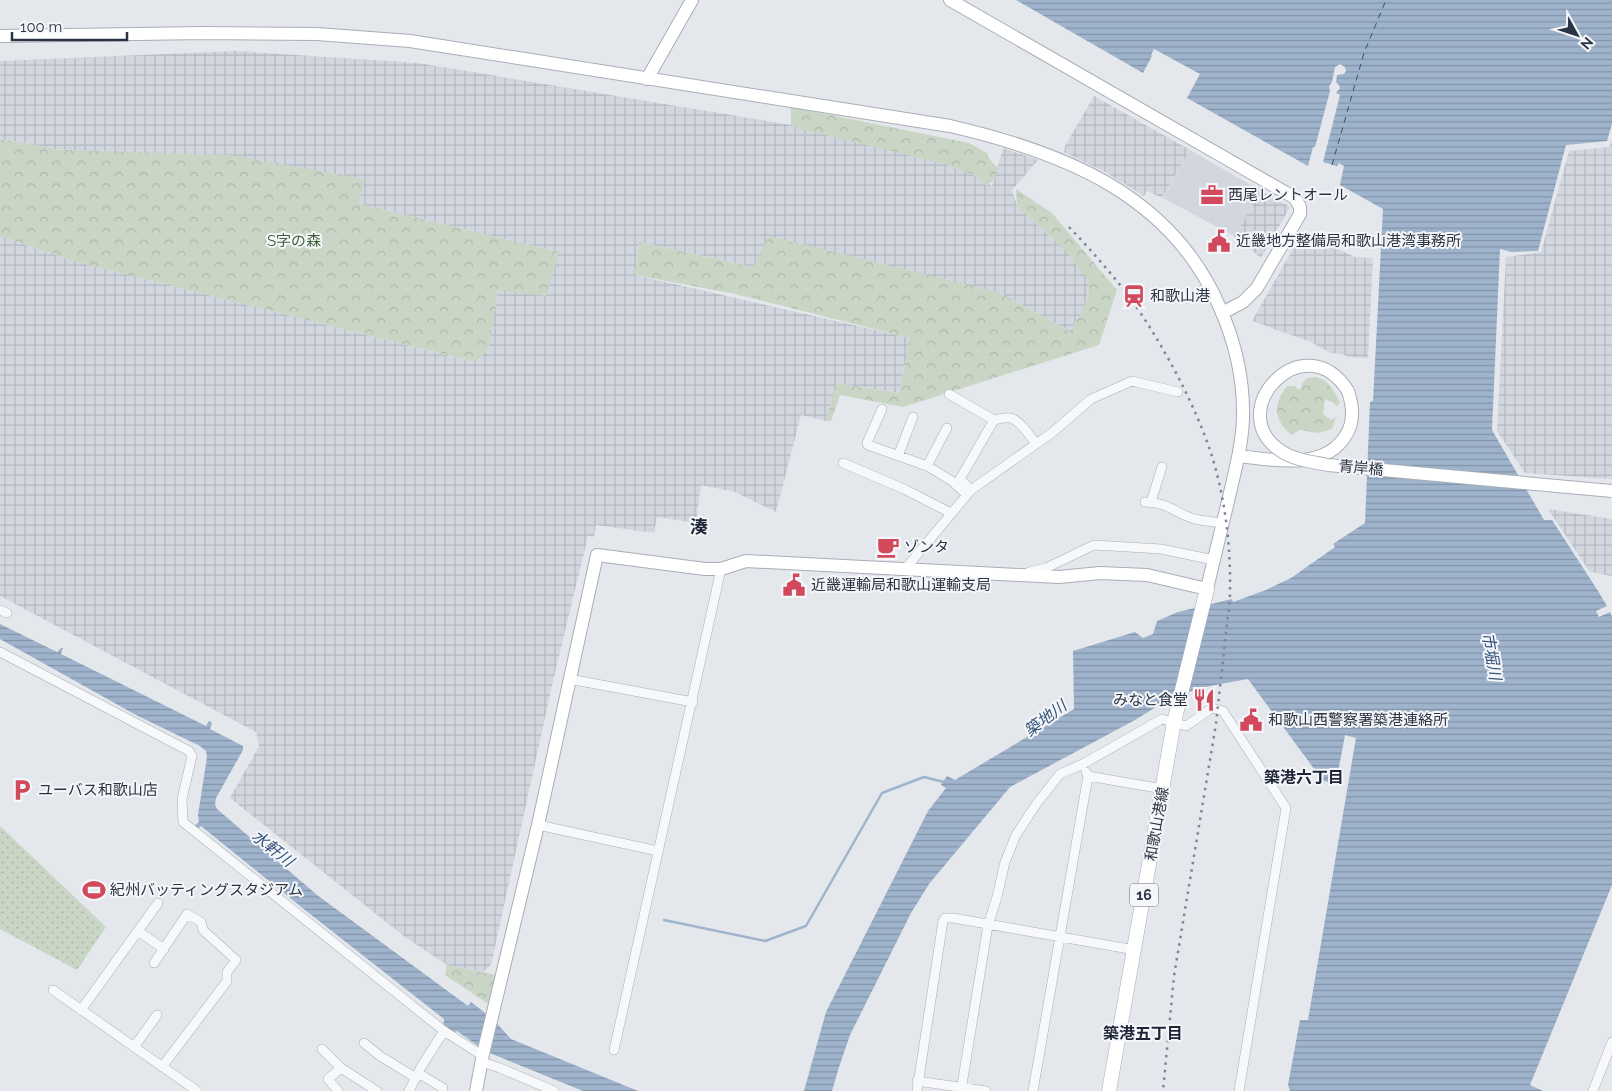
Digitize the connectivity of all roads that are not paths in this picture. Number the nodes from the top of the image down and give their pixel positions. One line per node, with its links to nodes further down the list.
1 (692, 0): 4 (street)
2 (950, 0): 5 (street)
3 (0, 36): 4 (street)
4 (647, 79): 5 (street)
5 (1222, 313): 14 (street)
6 (1178, 392): 12 (street)
7 (949, 394): 10 (street)
8 (882, 408): 13 (street)
9 (913, 417): 13 (street)
10 (994, 420): 12 (street); 19 (street)
11 (947, 428): 16 (street)
12 (1036, 444): 19 (street)
13 (898, 456): 16 (street)
14 (1239, 456): 18 (street, 青岸橋, bridge); 21 (street)
15 (843, 463): 20 (street)
16 (927, 466): 19 (street)
17 (1162, 467): 21 (street)
18 (1612, 491)
19 (969, 492): 20 (street)
20 (951, 513): 23 (street)
21 (1223, 523): 22 (street)
22 (1214, 560): 25 (street); 26 (street)
23 (906, 568): 24 (street); 25 (street)
24 (721, 569): 28 (street); 29 (street)
25 (1019, 575): 26 (street)
26 (1205, 595): 30 (main road, 和歌山港線 / 16)
27 (0, 652): 46 (street)
28 (569, 679): 29 (street); 34 (street)
29 (693, 702): 35 (street)
30 (1174, 722): 31 (street); 33 (main road, 和歌山港線 / 16); 70 (street)
31 (1083, 764): 32 (street); 37 (street)
32 (1088, 776): 33 (street); 39 (street)
33 (1163, 789): 41 (main road, 和歌山港線 / 16)
34 (538, 825): 35 (street); 52 (street)
35 (658, 851): 51 (street)
36 (158, 903): 38 (street)
37 (988, 925): 39 (street); 56 (street); 58 (street)
38 (138, 931): 40 (street); 44 (street)
39 (1059, 936): 41 (street); 68 (street)
40 (164, 949): 42 (street); 53 (street)
41 (1135, 950): 69 (main road, 和歌山港線 / 16)
42 (154, 962)
43 (53, 990): 44 (street)
44 (81, 1010): 49 (street)
45 (157, 1015): 49 (street)
46 (444, 1031): 52 (street); 55 (street)
47 (1612, 1042): 71 (street)
48 (364, 1043): 55 (street)
49 (134, 1047): 53 (street)
50 (322, 1050): 54 (street)
51 (614, 1050)
52 (482, 1058): 64 (street); 65 (street)
53 (162, 1067): 60 (street)
54 (341, 1068): 59 (street); 61 (street)
55 (416, 1077): 57 (street); 62 (street); 63 (street)
56 (917, 1081): 58 (street); 66 (street)
57 (443, 1088)
58 (961, 1089): 67 (street)
59 (336, 1090)
60 (197, 1091)
61 (378, 1091)
62 (409, 1091)
63 (416, 1091)
64 (476, 1091)
65 (554, 1091)
66 (916, 1091)
67 (986, 1091)
68 (1033, 1091)
69 (1110, 1091)
70 (1240, 1091)
71 (1593, 1091)

